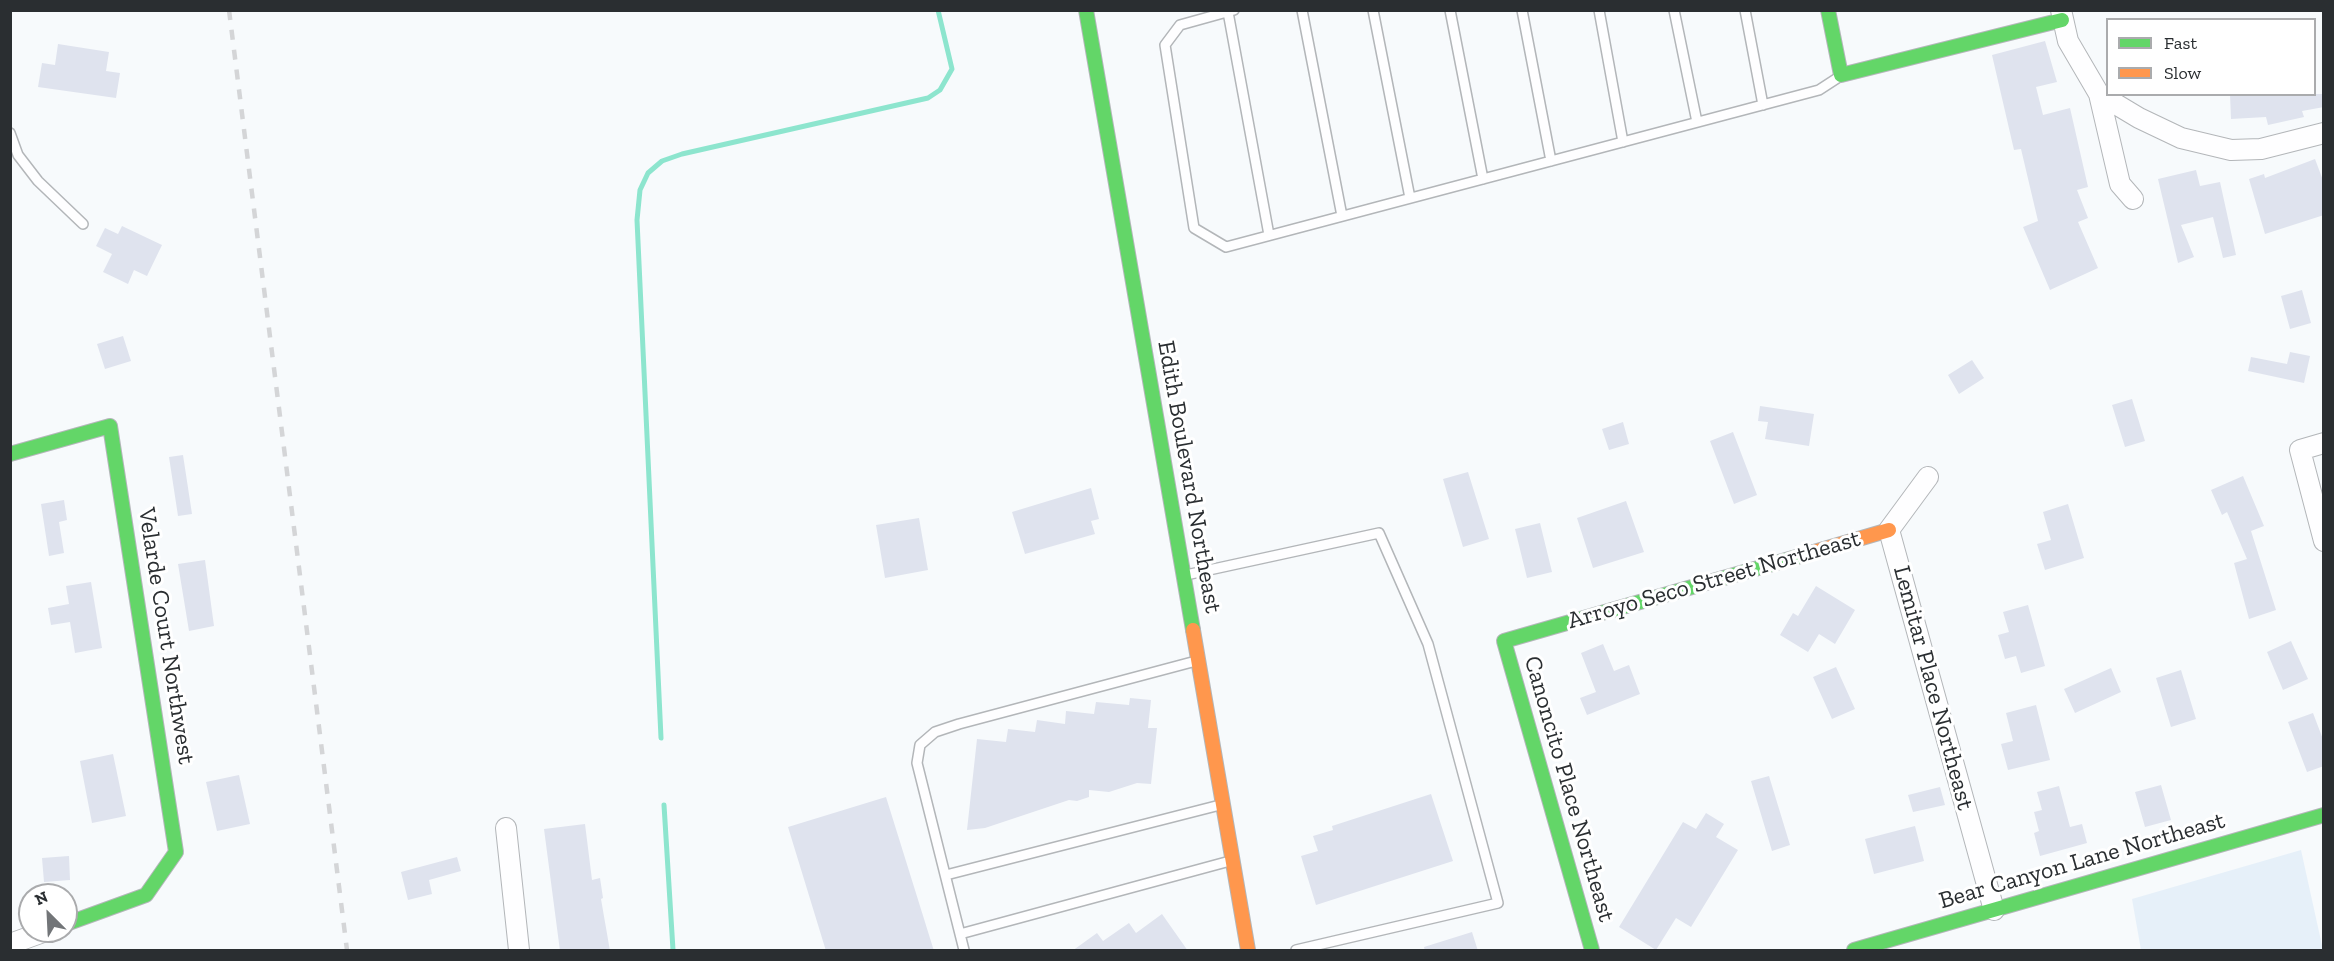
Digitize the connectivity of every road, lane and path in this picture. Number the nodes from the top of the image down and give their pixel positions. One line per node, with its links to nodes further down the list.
1 (1086, 10): 31 (street, Edith Boulevard Northeast)
2 (1302, 10): 23 (lane)
3 (1373, 10): 21 (lane)
4 (1450, 10): 20 (lane)
5 (1522, 10): 19 (lane)
6 (1599, 10): 18 (lane)
7 (1674, 10): 15 (lane)
8 (1745, 10): 14 (lane)
9 (1828, 10): 12 (street)
10 (1231, 11): 25 (lane); 25 (lane)
11 (2062, 15): 12 (street); 13 (street)
12 (1841, 75): 14 (lane)
13 (2099, 94): 17 (street); 22 (street)
14 (1763, 105): 15 (lane)
15 (1697, 122): 18 (lane)
16 (10, 133): 24 (lane)
17 (2324, 134)
18 (1623, 142): 19 (lane)
19 (1551, 161): 20 (lane)
20 (1484, 178): 21 (lane)
21 (1410, 198): 23 (lane)
22 (2133, 200)
23 (1342, 216): 25 (lane)
24 (83, 224)
25 (1269, 235)
26 (2324, 442): 30 (street)
27 (10, 454): 40 (street, Velarde Court Northwest)
28 (1928, 477): 29 (street)
29 (1889, 530): 32 (street, Arroyo Seco Street Northeast); 39 (street, Lemitar Place Northeast)
30 (2324, 541)
31 (1183, 576): 33 (street, Edith Boulevard Northeast); 45 (lane)
32 (1504, 640): 46 (street, Canoncito Place Northeast)
33 (1198, 661): 34 (street, Edith Boulevard Northeast); 38 (lane)
34 (1223, 805): 37 (street, Edith Boulevard Northeast); 38 (lane)
35 (2324, 815): 39 (street, Bear Canyon Lane Northeast)
36 (506, 828): 42 (street)
37 (1232, 861): 41 (lane); 44 (street, Edith Boulevard Northeast)
38 (946, 875): 41 (lane)
39 (1994, 910): 47 (street, Bear Canyon Lane Northeast)
40 (78, 920)
41 (960, 934): 43 (lane)
42 (519, 951)
43 (964, 951)
44 (1248, 951)
45 (1296, 951)
46 (1592, 951)
47 (1854, 951)

